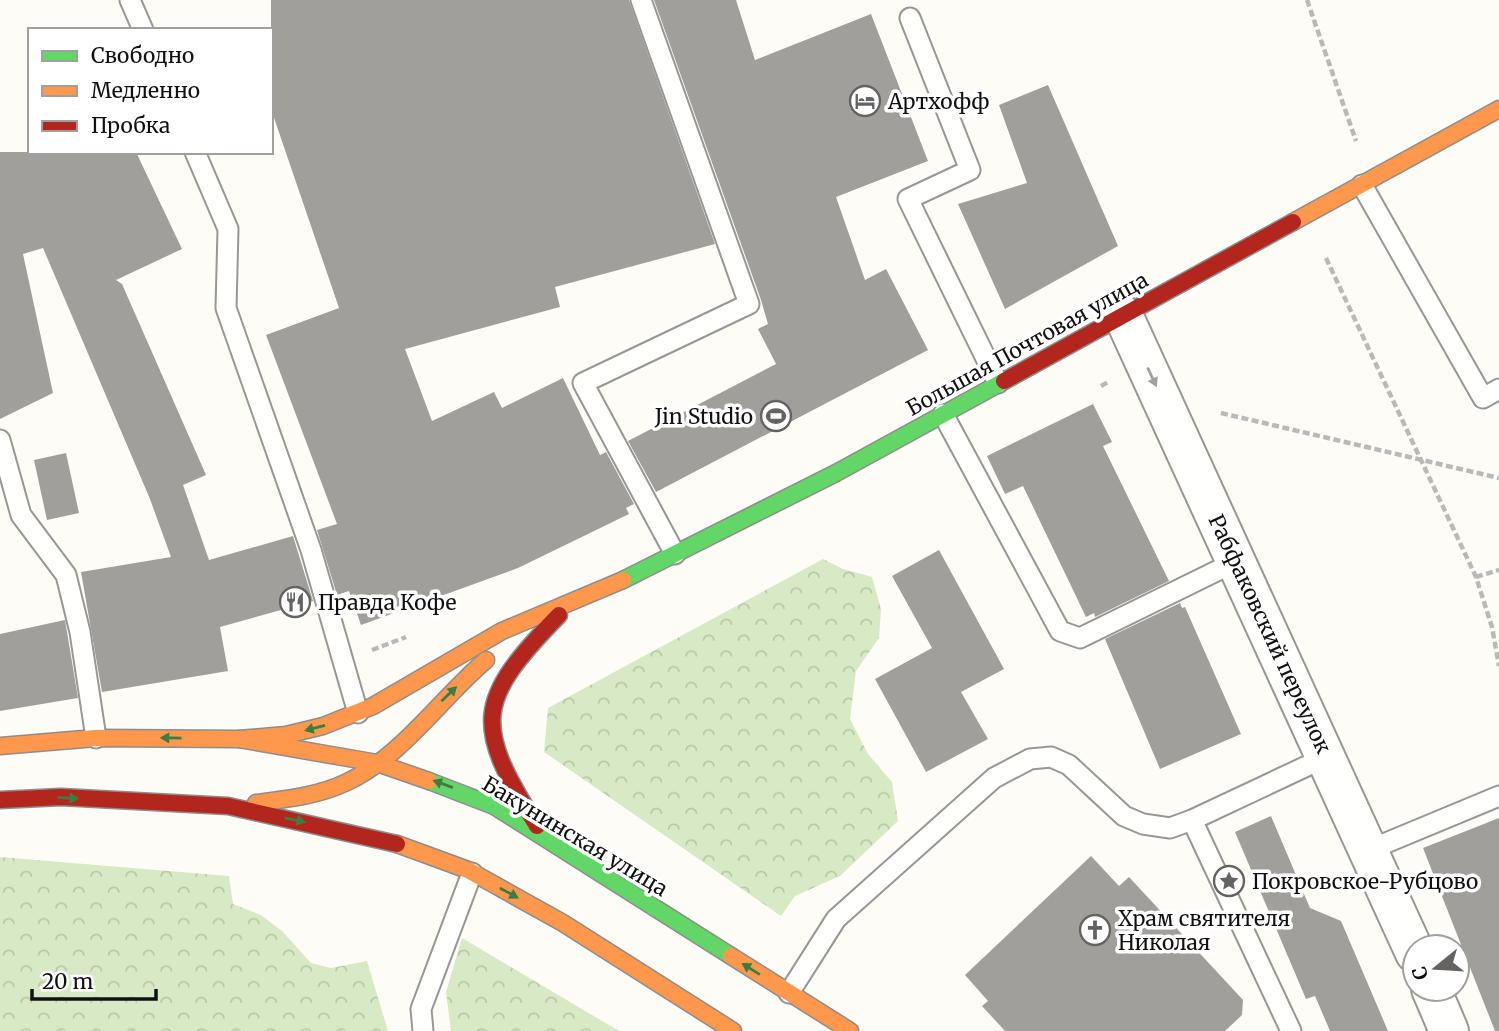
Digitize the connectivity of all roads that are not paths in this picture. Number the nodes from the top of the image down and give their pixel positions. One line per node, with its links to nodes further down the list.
1 (130, 0): 4 (lane)
2 (641, 0): 13 (lane)
3 (910, 18): 9 (lane)
4 (142, 28)
5 (1499, 109): 7 (street, Большая Почтовая улица)
6 (196, 154): 16 (lane)
7 (1366, 183): 8 (street, Большая Почтовая улица); 10 (lane)
8 (1123, 315): 9 (street, Большая Почтовая улица); 14 (street, Рабфаковский переулок, one-way to 14)
9 (998, 383): 11 (street, Большая Почтовая улица)
10 (1499, 389)
11 (943, 414): 13 (street, Большая Почтовая улица); 14 (lane)
12 (0, 440): 17 (lane)
13 (675, 554): 15 (street, Большая Почтовая улица)
14 (1237, 561): 20 (street, Рабфаковский переулок)
15 (569, 604): 16 (street, Большая Почтовая улица); 21 (street, Большая Почтовая улица, one-way to 15); 26 (street)
16 (358, 713): 18 (street, Большая Почтовая улица, one-way to 18)
17 (96, 737): 18 (street, Бакунинская улица, one-way to 17); 19 (street, Бакунинская улица)
18 (239, 739): 21 (street, Бакунинская улица)
19 (0, 746)
20 (1326, 757): 25 (lane); 27 (street, Рабфаковский переулок)
21 (377, 763): 24 (street, Большая Почтовая улица); 26 (street, Бакунинская улица, one-way to 21)
22 (1499, 796): 27 (lane)
23 (0, 800): 24 (street, one-way to 24)
24 (228, 806): 28 (street, one-way to 28)
25 (1192, 820): 30 (lane); 36 (lane)
26 (545, 840): 30 (street, Бакунинская улица, one-way to 26)
27 (1369, 850): 29 (street, Рабфаковский переулок)
28 (472, 873): 32 (street, one-way to 32); 33 (lane)
29 (1406, 933)
30 (789, 993): 35 (street, Бакунинская улица)
31 (1437, 1003): 37 (street)
32 (706, 1024): 34 (street)
33 (423, 1031)
34 (733, 1031)
35 (850, 1031)
36 (1291, 1031)
37 (1450, 1031)

